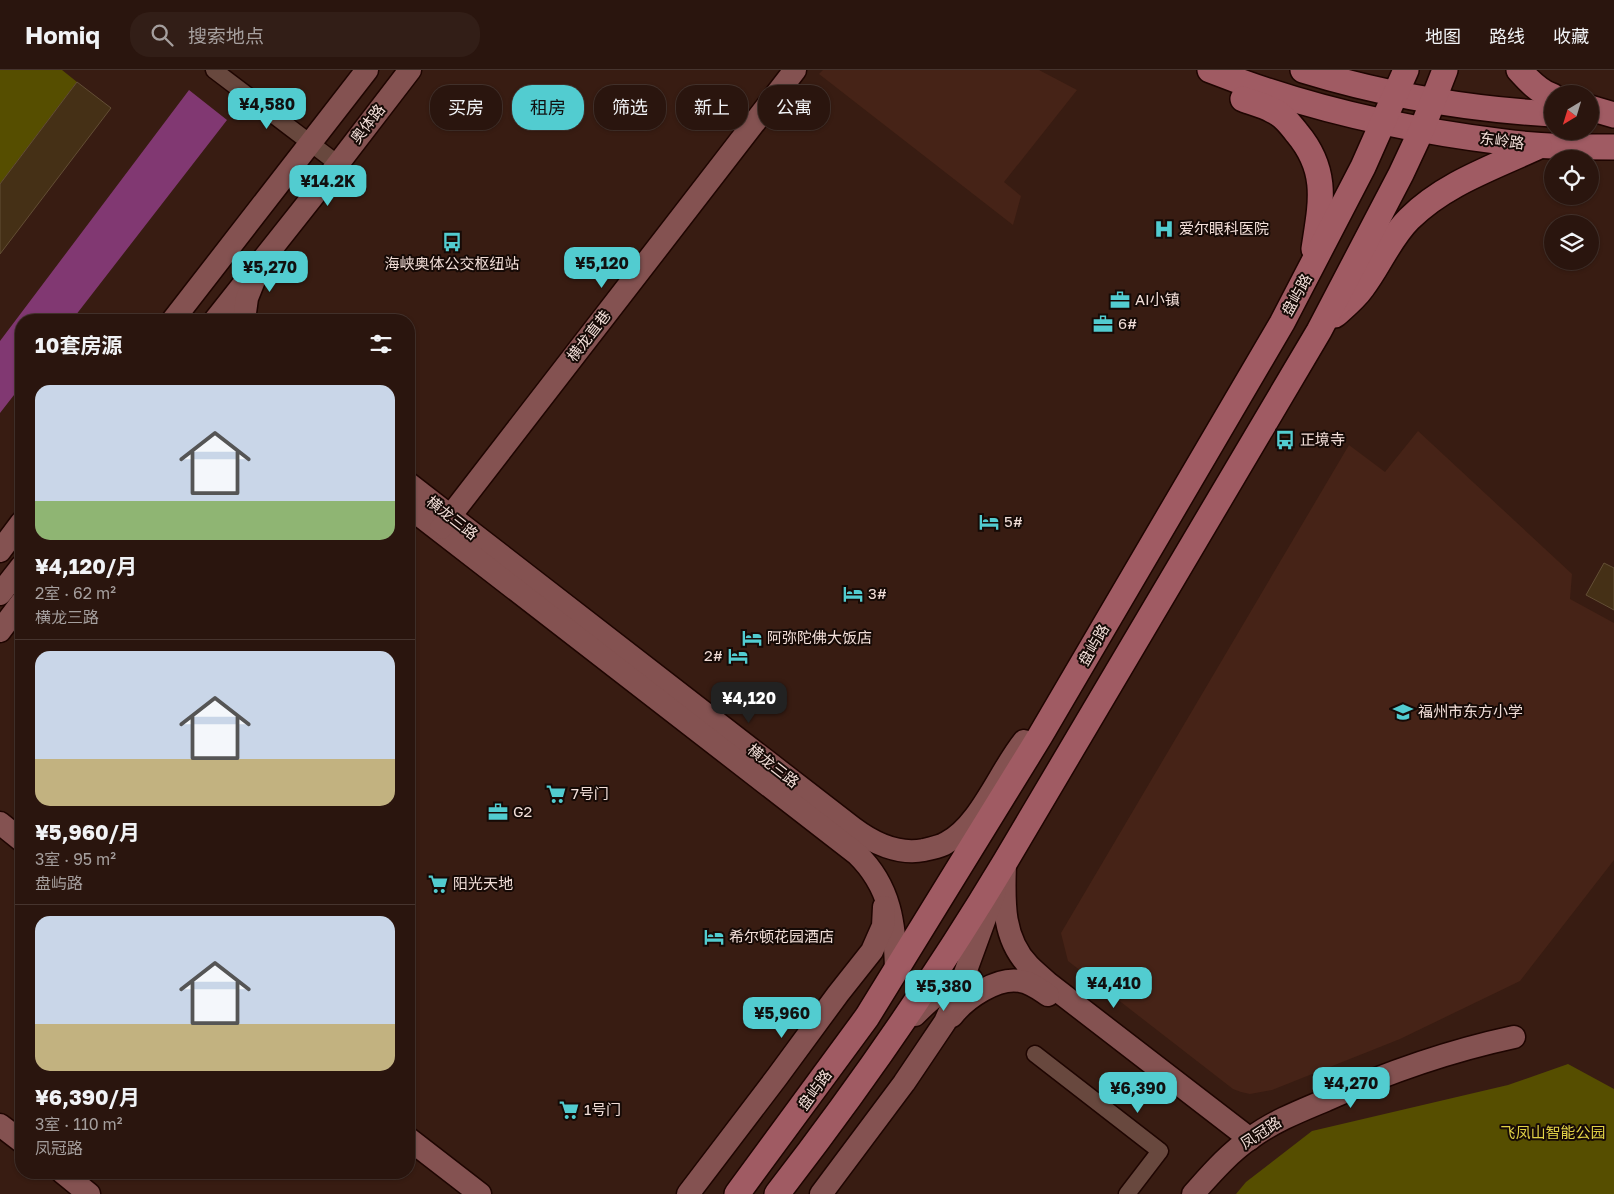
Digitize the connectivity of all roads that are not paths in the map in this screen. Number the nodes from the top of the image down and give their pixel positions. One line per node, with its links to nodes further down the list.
1 (214, 70): 20 (street)
2 (367, 70): 20 (street)
3 (410, 70): 23 (street, 奥体路)
4 (795, 70): 33 (street, 横龙直巷)
5 (1200, 70): 25 (main road)
6 (1210, 70): 18 (main road, 东岭路)
7 (1303, 70): 12 (main road, 东岭路)
8 (1406, 70): 12 (main road, 盘屿路)
9 (1445, 70): 13 (main road, 盘屿路)
10 (1519, 70): 11 (main road)
11 (1544, 92)
12 (1396, 94): 13 (main road, 东岭路); 18 (main road, 盘屿路)
13 (1432, 100): 15 (main road, 东岭路); 19 (main road, 盘屿路)
14 (1599, 111): 17 (main road)
15 (1544, 113)
16 (1599, 116): 17 (main road)
17 (1614, 116)
18 (1383, 121): 19 (main road, 东岭路); 25 (main road, 盘屿路)
19 (1422, 129): 21 (main road, 东岭路); 30 (main road, 盘屿路)
20 (310, 143): 23 (street); 26 (street)
21 (1540, 145): 22 (main road, 东岭路); 30 (main road)
22 (1614, 148)
23 (338, 164): 24 (street, 奥体路)
24 (263, 259): 27 (street, 奥体路); 28 (street); 29 (street)
25 (1312, 267): 40 (main road, 盘屿路)
26 (179, 314)
27 (220, 314)
28 (229, 314)
29 (245, 314)
30 (1319, 331): 43 (main road, 盘屿路)
31 (415, 491): 33 (street, 横龙三路)
32 (415, 510): 33 (street, 横龙三路)
33 (445, 524): 40 (street, 横龙三路); 44 (street, 横龙三路)
34 (15, 532): 35 (street)
35 (0, 551)
36 (15, 575): 37 (street)
37 (0, 594)
38 (15, 611): 39 (street)
39 (0, 630)
40 (1068, 688): 45 (main road, 盘屿路)
41 (0, 823): 42 (street)
42 (15, 835)
43 (1005, 862): 47 (street); 50 (main road, 盘屿路); 54 (street)
44 (880, 884): 45 (street, 横龙三路); 59 (street)
45 (896, 970): 60 (main road, 盘屿路)
46 (1010, 980): 47 (street); 48 (street); 54 (street)
47 (962, 981): 48 (street); 50 (street)
48 (940, 1032): 62 (street)
49 (1514, 1037): 54 (street, 凤冠路)
50 (883, 1048): 61 (main road, 盘屿路)
51 (1035, 1054): 63 (street)
52 (0, 1125): 53 (street)
53 (15, 1136)
54 (1245, 1142): 64 (street, 凤冠路)
55 (415, 1144): 58 (street)
56 (71, 1179): 57 (street)
57 (89, 1194)
58 (480, 1194)
59 (688, 1194)
60 (737, 1194)
61 (777, 1194)
62 (821, 1194)
63 (1127, 1194)
64 (1193, 1194)

